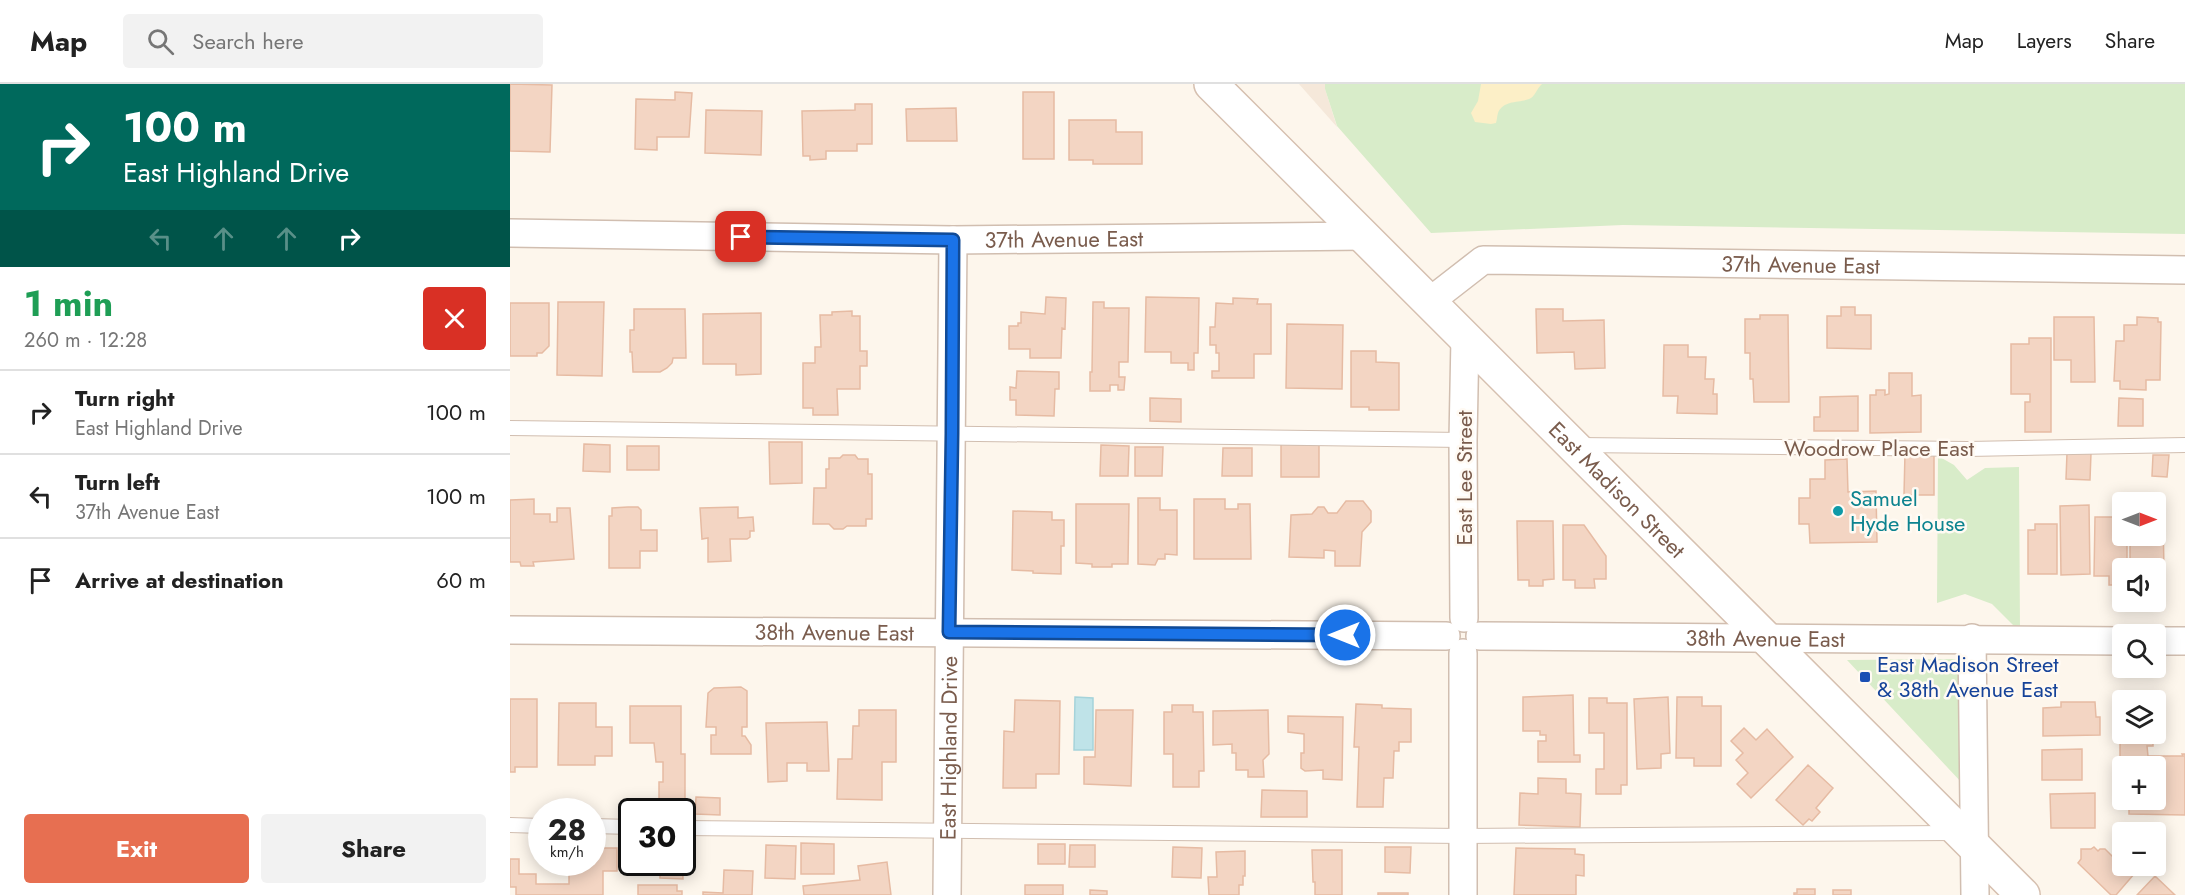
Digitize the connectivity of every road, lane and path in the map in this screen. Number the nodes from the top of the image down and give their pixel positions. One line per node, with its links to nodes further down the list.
1 (1211, 84): 3 (main road, East Madison Street)
2 (510, 233): 4 (street, 37th Avenue East)
3 (1365, 236): 4 (street, 37th Avenue East); 6 (main road, East Madison Street)
4 (953, 240): 9 (street, East Highland Drive)
5 (2185, 270): 6 (street, 37th Avenue East)
6 (1429, 302): 7 (main road, East Madison Street)
7 (1465, 338): 10 (street, East Lee Street); 11 (main road, East Madison Street)
8 (510, 429): 9 (lane)
9 (952, 433): 10 (lane); 14 (street, East Highland Drive)
10 (1463, 440): 15 (street, East Lee Street)
11 (1572, 445): 12 (lane, Woodrow Place East); 16 (main road, East Madison Street)
12 (2185, 445)
13 (510, 630): 14 (street, 38th Avenue East)
14 (949, 632): 15 (street, 38th Avenue East); 24 (street, East Highland Drive)
15 (1463, 636): 16 (street, 38th Avenue East); 25 (street, East Lee Street)
16 (1765, 637): 17 (street, 38th Avenue East); 26 (main road, East Madison Street)
17 (1972, 638): 18 (street, 38th Avenue East); 26 (street)
18 (2112, 640)
19 (2166, 641): 20 (street)
20 (2185, 641)
21 (510, 825): 22 (lane)
22 (528, 826)
23 (696, 828): 24 (lane)
24 (946, 831): 25 (lane); 27 (street, East Highland Drive)
25 (1463, 836): 26 (lane); 28 (street, East Lee Street)
26 (1968, 840): 29 (street); 30 (main road, East Madison Street)
27 (946, 895)
28 (1463, 895)
29 (1975, 895)
30 (2023, 895)

